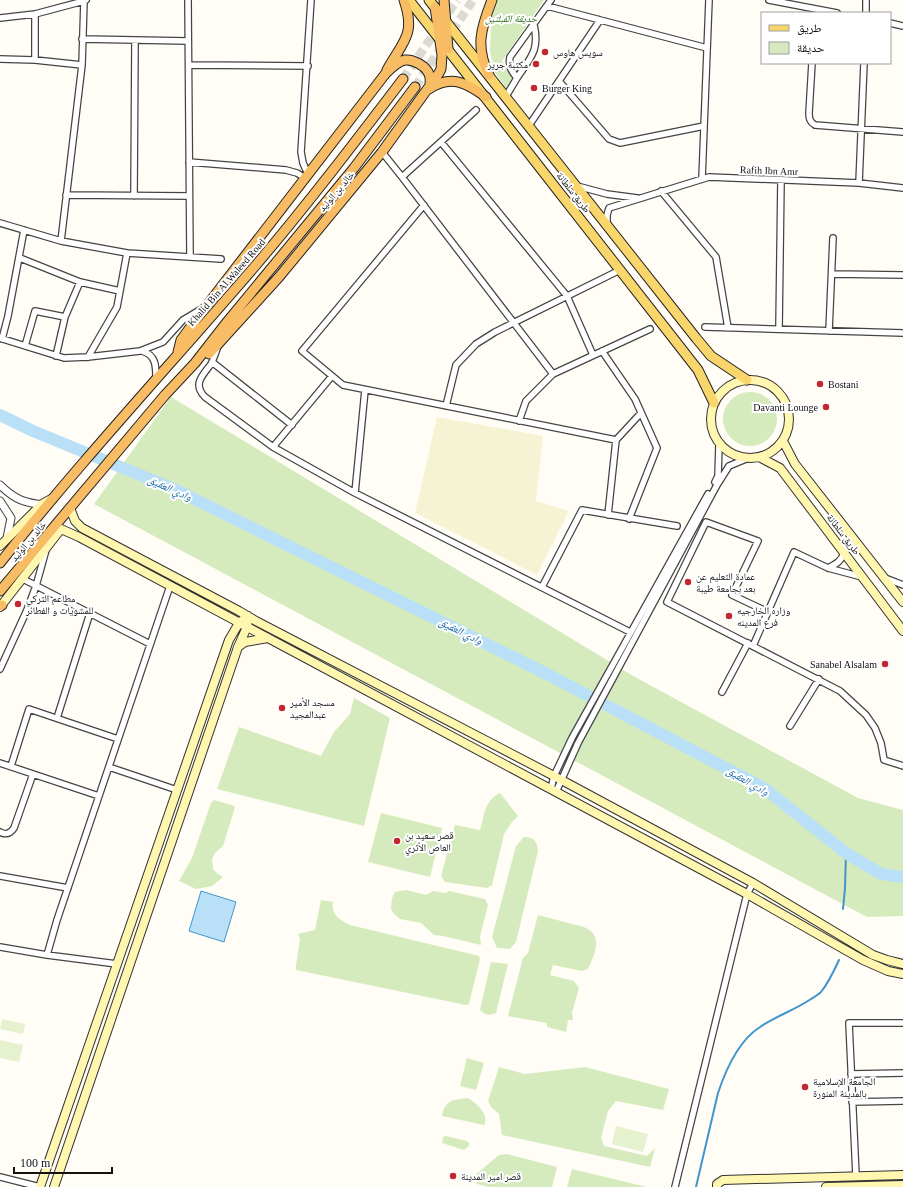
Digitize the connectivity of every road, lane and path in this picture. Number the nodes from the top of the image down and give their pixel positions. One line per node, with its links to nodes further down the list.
1 (85, 0): 17 (street); 24 (street)
2 (188, 0): 27 (street)
3 (312, 0): 36 (street)
4 (404, 0): 37 (highway)
5 (409, 0): 25 (main road, طريق سلطانة)
6 (444, 0): 19 (highway)
7 (492, 0): 38 (highway)
8 (551, 0): 13 (street)
9 (709, 0): 28 (street)
10 (769, 0): 14 (street)
11 (866, 0): 16 (street)
12 (432, 4): 19 (main road, طريق سلطانة); 25 (highway, خالد بن الوليد)
13 (547, 6): 20 (street); 22 (street)
14 (816, 11): 15 (street)
15 (826, 12)
16 (866, 12)
17 (35, 14): 18 (street); 31 (street)
18 (0, 18)
19 (445, 20): 29 (highway); 38 (main road, طريق سلطانة)
20 (600, 20): 28 (street); 41 (street)
21 (891, 23): 23 (street)
22 (534, 25): 39 (street); 39 (street)
23 (903, 26)
24 (82, 39): 26 (street); 34 (street)
25 (440, 39): 29 (main road, طريق سلطانة); 43 (highway, خالد بن الوليد)
26 (135, 40): 27 (street); 63 (street)
27 (188, 41): 35 (street)
28 (707, 48): 47 (street)
29 (448, 49): 44 (main road, طريق سلطانة)
30 (0, 59): 31 (street)
31 (35, 60): 34 (street)
32 (812, 64): 49 (street)
33 (864, 64): 49 (street)
34 (82, 65): 62 (street)
35 (189, 65): 36 (street); 53 (street)
36 (308, 66): 54 (street)
37 (388, 71): 43 (highway); 54 (highway)
38 (489, 75): 45 (main road, طريق سلطانة)
39 (517, 78): 45 (street)
40 (404, 79): 96 (highway, Khalid Bin Al Waleed Road)
41 (559, 81): 47 (street); 48 (street)
42 (415, 87): 101 (highway)
43 (429, 88): 44 (highway); 52 (highway, خالد بن الوليد)
44 (486, 97): 76 (main road, طريق سلطانة)
45 (505, 98): 48 (main road, طريق سلطانة)
46 (476, 110): 51 (street)
47 (704, 126): 56 (street)
48 (528, 127): 59 (main road, طريق سلطانة)
49 (861, 129): 50 (street); 58 (street)
50 (903, 132)
51 (441, 142): 55 (street); 81 (street)
52 (382, 152): 55 (street); 92 (highway, خالد بن الوليد)
53 (189, 162): 54 (street); 64 (street)
54 (306, 176): 82 (highway)
55 (402, 177): 66 (street)
56 (702, 179): 57 (street, Rafih Ibn Amr); 61 (street, Rafih Ibn Amr)
57 (781, 180): 58 (street, Rafih Ibn Amr); 88 (street)
58 (859, 183): 60 (street, Rafih Ibn Amr)
59 (574, 185): 65 (street); 68 (main road, طريق سلطانة)
60 (903, 188)
61 (661, 191): 65 (street, Rafih Ibn Amr); 86 (street)
62 (66, 195): 63 (street); 71 (street)
63 (134, 196): 64 (street)
64 (189, 196): 73 (street)
65 (637, 198): 68 (street, Rafih Ibn Amr)
66 (424, 205): 84 (street); 103 (street)
67 (0, 223): 69 (street)
68 (607, 227): 104 (main road, طريق سلطانة)
69 (24, 230): 71 (street); 74 (street)
70 (833, 238): 77 (street)
71 (61, 241): 72 (street)
72 (128, 253): 73 (street); 80 (street)
73 (190, 257): 75 (street)
74 (20, 258): 79 (street); 91 (street)
75 (221, 259)
76 (620, 270): 81 (street); 107 (main road, طريق سلطانة)
77 (832, 274): 78 (street); 89 (street)
78 (903, 276)
79 (80, 282): 80 (street); 83 (street)
80 (120, 291): 99 (street)
81 (566, 296): 84 (street); 97 (street)
82 (205, 307): 94 (street); 96 (highway)
83 (65, 317): 93 (street); 98 (street)
84 (514, 322): 102 (street); 108 (street)
85 (705, 327): 86 (street)
86 (728, 328): 88 (street)
87 (650, 329): 95 (street)
88 (779, 329): 89 (street)
89 (829, 331): 90 (street)
90 (903, 333)
91 (1, 338): 93 (street)
92 (219, 342): 100 (street); 101 (highway, خالد بن الوليد)
93 (25, 346): 98 (street)
94 (140, 351): 99 (street); 105 (street)
95 (602, 351): 97 (street); 109 (street)
96 (178, 354): 105 (highway, Khalid Bin Al Waleed Road)
97 (593, 355): 102 (street)
98 (56, 356): 99 (street)
99 (88, 357)
100 (212, 362): 111 (street); 115 (street)
101 (195, 363): 122 (highway)
102 (553, 374): 110 (street)
103 (332, 376): 106 (street); 111 (street)
104 (747, 380): 107 (main road); 113 (main road)
105 (153, 381): 120 (highway, Khalid Bin Al Waleed Road)
106 (365, 390): 108 (street); 119 (street)
107 (714, 403): 114 (main road)
108 (446, 406): 110 (street)
109 (641, 413): 112 (street); 124 (street)
110 (519, 421): 112 (street)
111 (292, 425): 115 (street)
112 (616, 440): 123 (street)
113 (783, 441): 116 (main road); 135 (main road, طريق سلطانة)
114 (719, 445): 117 (main road); 151 (street)
115 (273, 446): 119 (street)
116 (761, 458): 117 (main road); 131 (main road, طريق سلطانة)
117 (746, 459): 168 (street)
118 (0, 485): 120 (street)
119 (355, 493): 140 (street)
120 (50, 500): 128 (main road); 132 (highway, خالد بن الوليد)
121 (0, 501): 128 (street)
122 (72, 506): 127 (highway, خالد بن الوليد); 146 (main road)
123 (608, 515): 124 (street); 140 (street)
124 (629, 519): 125 (street)
125 (677, 526)
126 (61, 529): 127 (main road); 130 (main road); 139 (main road)
127 (51, 531): 141 (highway, خالد بن الوليد)
128 (8, 538): 129 (main road)
129 (0, 546)
130 (46, 548): 136 (main road); 138 (street)
131 (844, 552): 133 (street); 134 (main road, طريق سلطانة)
132 (0, 563)
133 (828, 568): 134 (street); 144 (street)
134 (862, 577): 150 (main road, طريق سلطانة)
135 (884, 577): 137 (street); 142 (main road, طريق سلطانة)
136 (23, 579): 138 (street); 143 (main road)
137 (903, 584)
138 (36, 586): 145 (street); 157 (street)
139 (170, 586): 147 (main road); 154 (street)
140 (542, 587): 151 (street)
141 (0, 591)
142 (903, 602)
143 (1, 606)
144 (768, 612): 155 (street); 155 (street)
145 (90, 613): 154 (street); 160 (street)
146 (248, 616): 148 (main road); 149 (main road); 168 (main road)
147 (228, 617): 148 (main road); 153 (main road)
148 (239, 623): 149 (main road); 153 (main road)
149 (247, 627): 152 (main road); 156 (main road)
150 (903, 631)
151 (630, 632): 168 (street)
152 (268, 638): 156 (main road); 170 (main road)
153 (229, 640): 156 (main road); 169 (main road)
154 (150, 644): 162 (street)
155 (751, 644): 158 (street); 159 (street)
156 (238, 647): 192 (main road)
157 (0, 669)
158 (819, 679): 161 (street); 165 (street)
159 (722, 692)
160 (57, 718): 162 (street); 164 (street)
161 (790, 726)
162 (118, 739): 166 (street)
163 (0, 763): 164 (street)
164 (11, 766): 167 (street)
165 (903, 766)
166 (109, 767): 169 (street); 171 (street)
167 (34, 774): 171 (street); 172 (street)
168 (558, 778): 170 (street); 174 (main road)
169 (177, 790): 179 (main road)
170 (554, 790): 176 (main road)
171 (99, 796): 175 (street)
172 (0, 832)
173 (0, 876): 175 (street)
174 (753, 883): 176 (street); 180 (main road)
175 (68, 888): 178 (street)
176 (747, 894): 181 (main road); 193 (street)
177 (0, 947): 178 (street)
178 (47, 956): 179 (street)
179 (117, 964): 191 (main road)
180 (903, 964)
181 (903, 974)
182 (903, 1023): 183 (street)
183 (851, 1074): 184 (street); 186 (street)
184 (903, 1074)
185 (903, 1101): 186 (street)
186 (852, 1102): 188 (street)
187 (903, 1175): 188 (main road)
188 (856, 1176): 194 (main road)
189 (0, 1177): 191 (street)
190 (903, 1185): 195 (main road)
191 (40, 1187)
192 (54, 1187)
193 (675, 1187)
194 (717, 1187)
195 (826, 1187)

